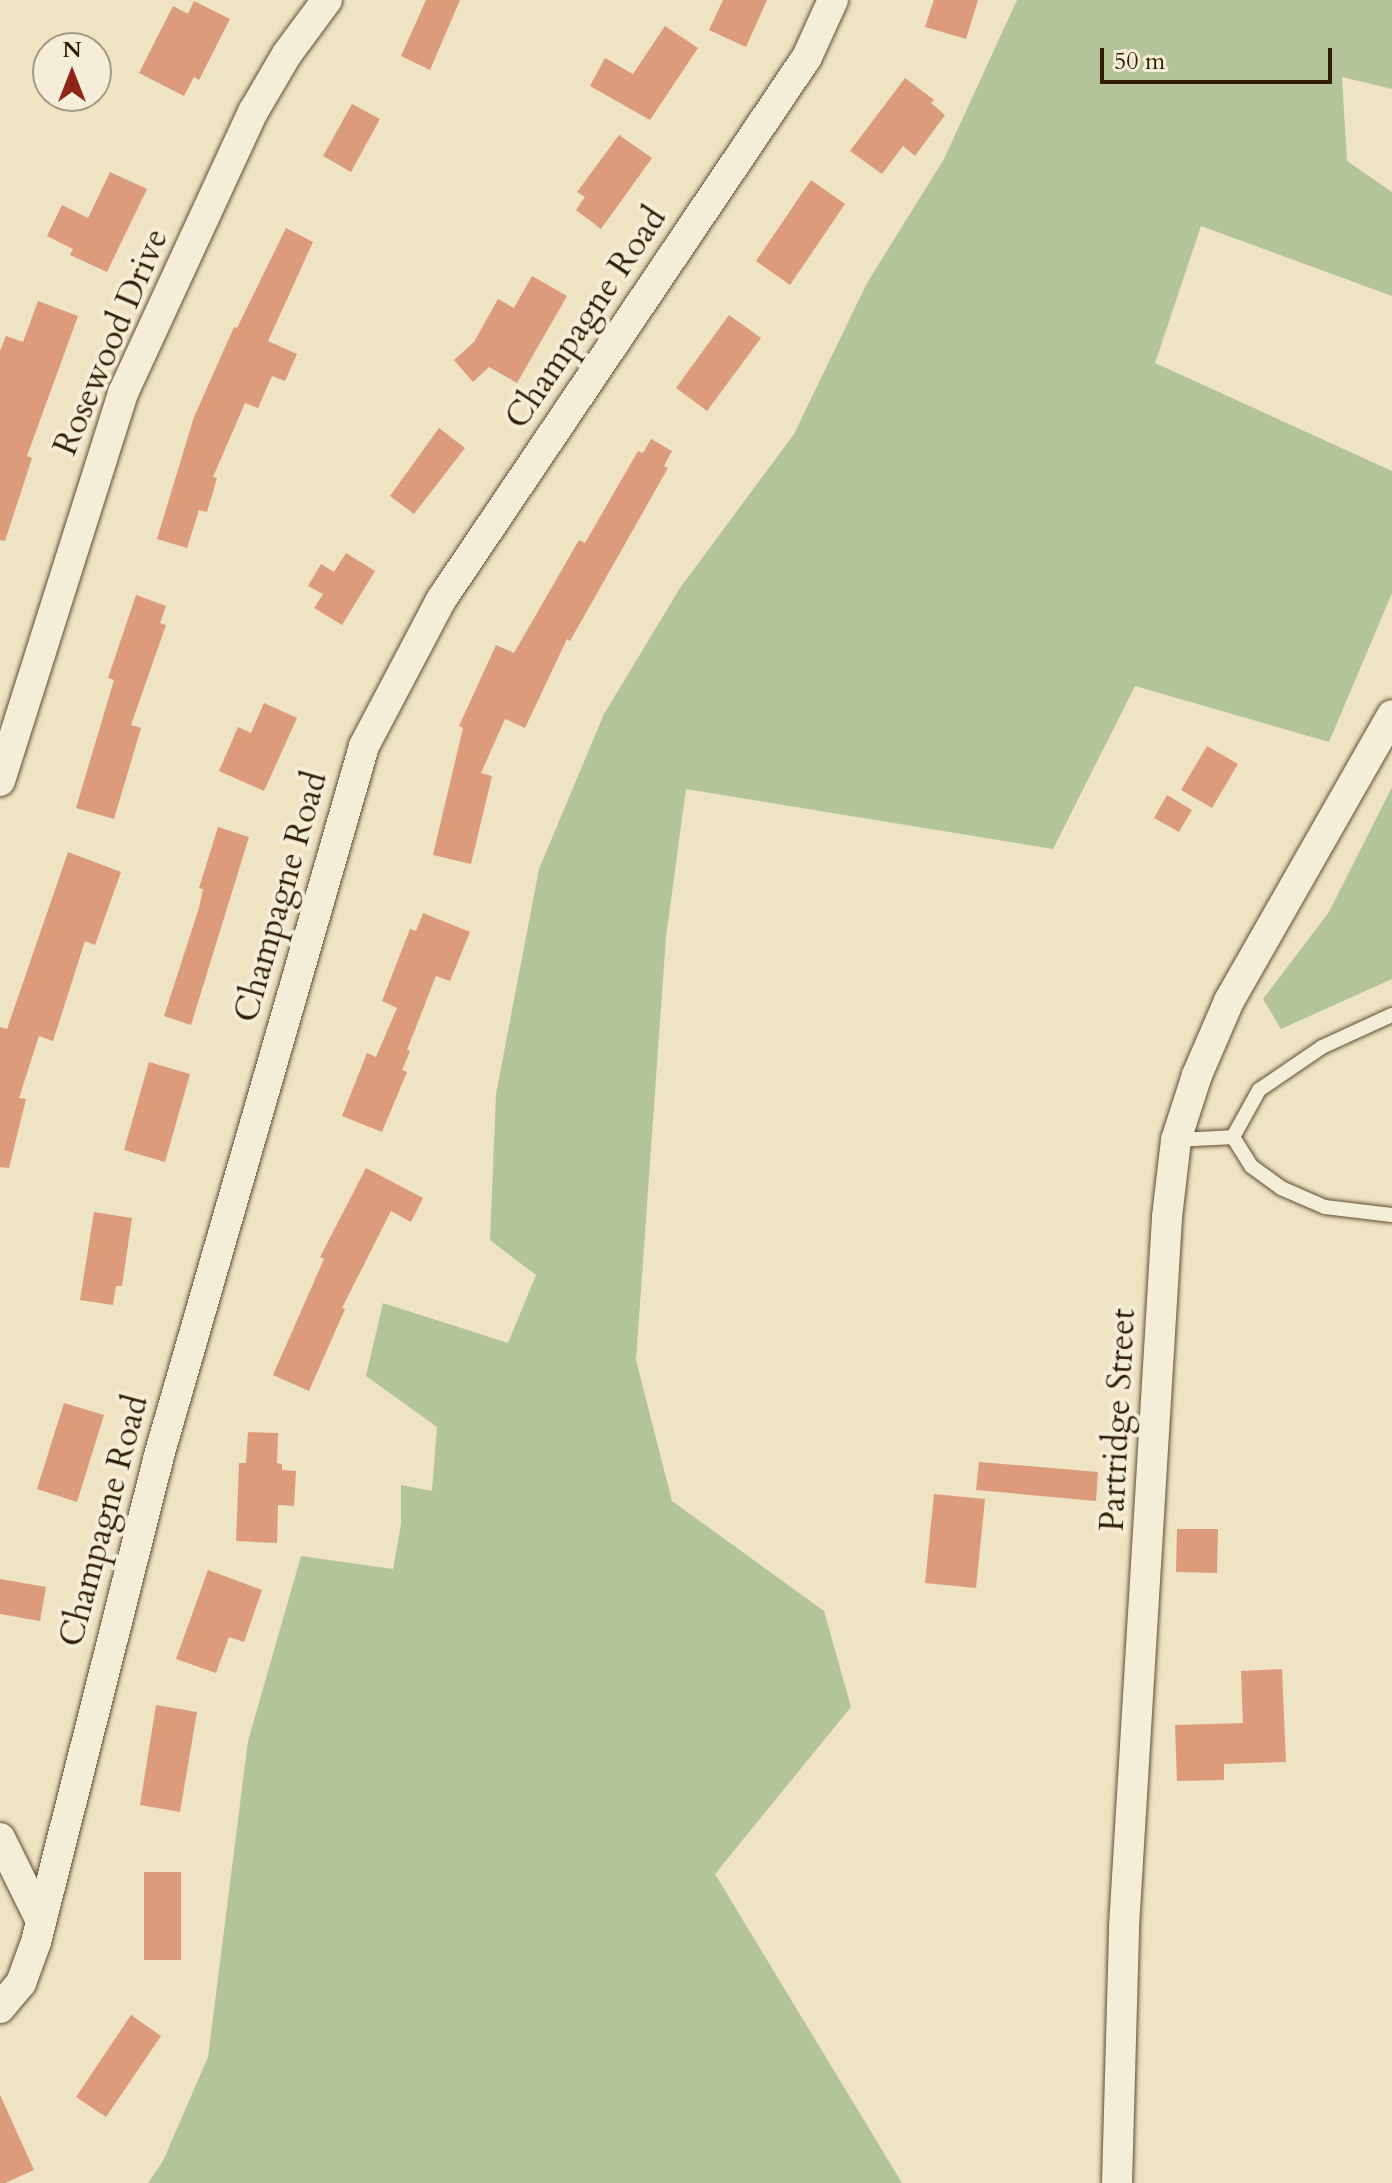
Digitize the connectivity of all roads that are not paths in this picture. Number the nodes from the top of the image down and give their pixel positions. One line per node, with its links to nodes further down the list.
1 (327, 0): 4 (street, Rosewood Drive)
2 (833, 0): 10 (street, Champagne Road)
3 (1392, 715): 7 (street, Partridge Street)
4 (0, 781)
5 (1392, 1015): 6 (lane)
6 (1233, 1137): 7 (lane); 8 (lane)
7 (1176, 1140): 12 (street, Partridge Street)
8 (1392, 1215)
9 (0, 1838): 10 (street)
10 (41, 1921): 11 (street, Champagne Road)
11 (0, 2008)
12 (1117, 2183)

